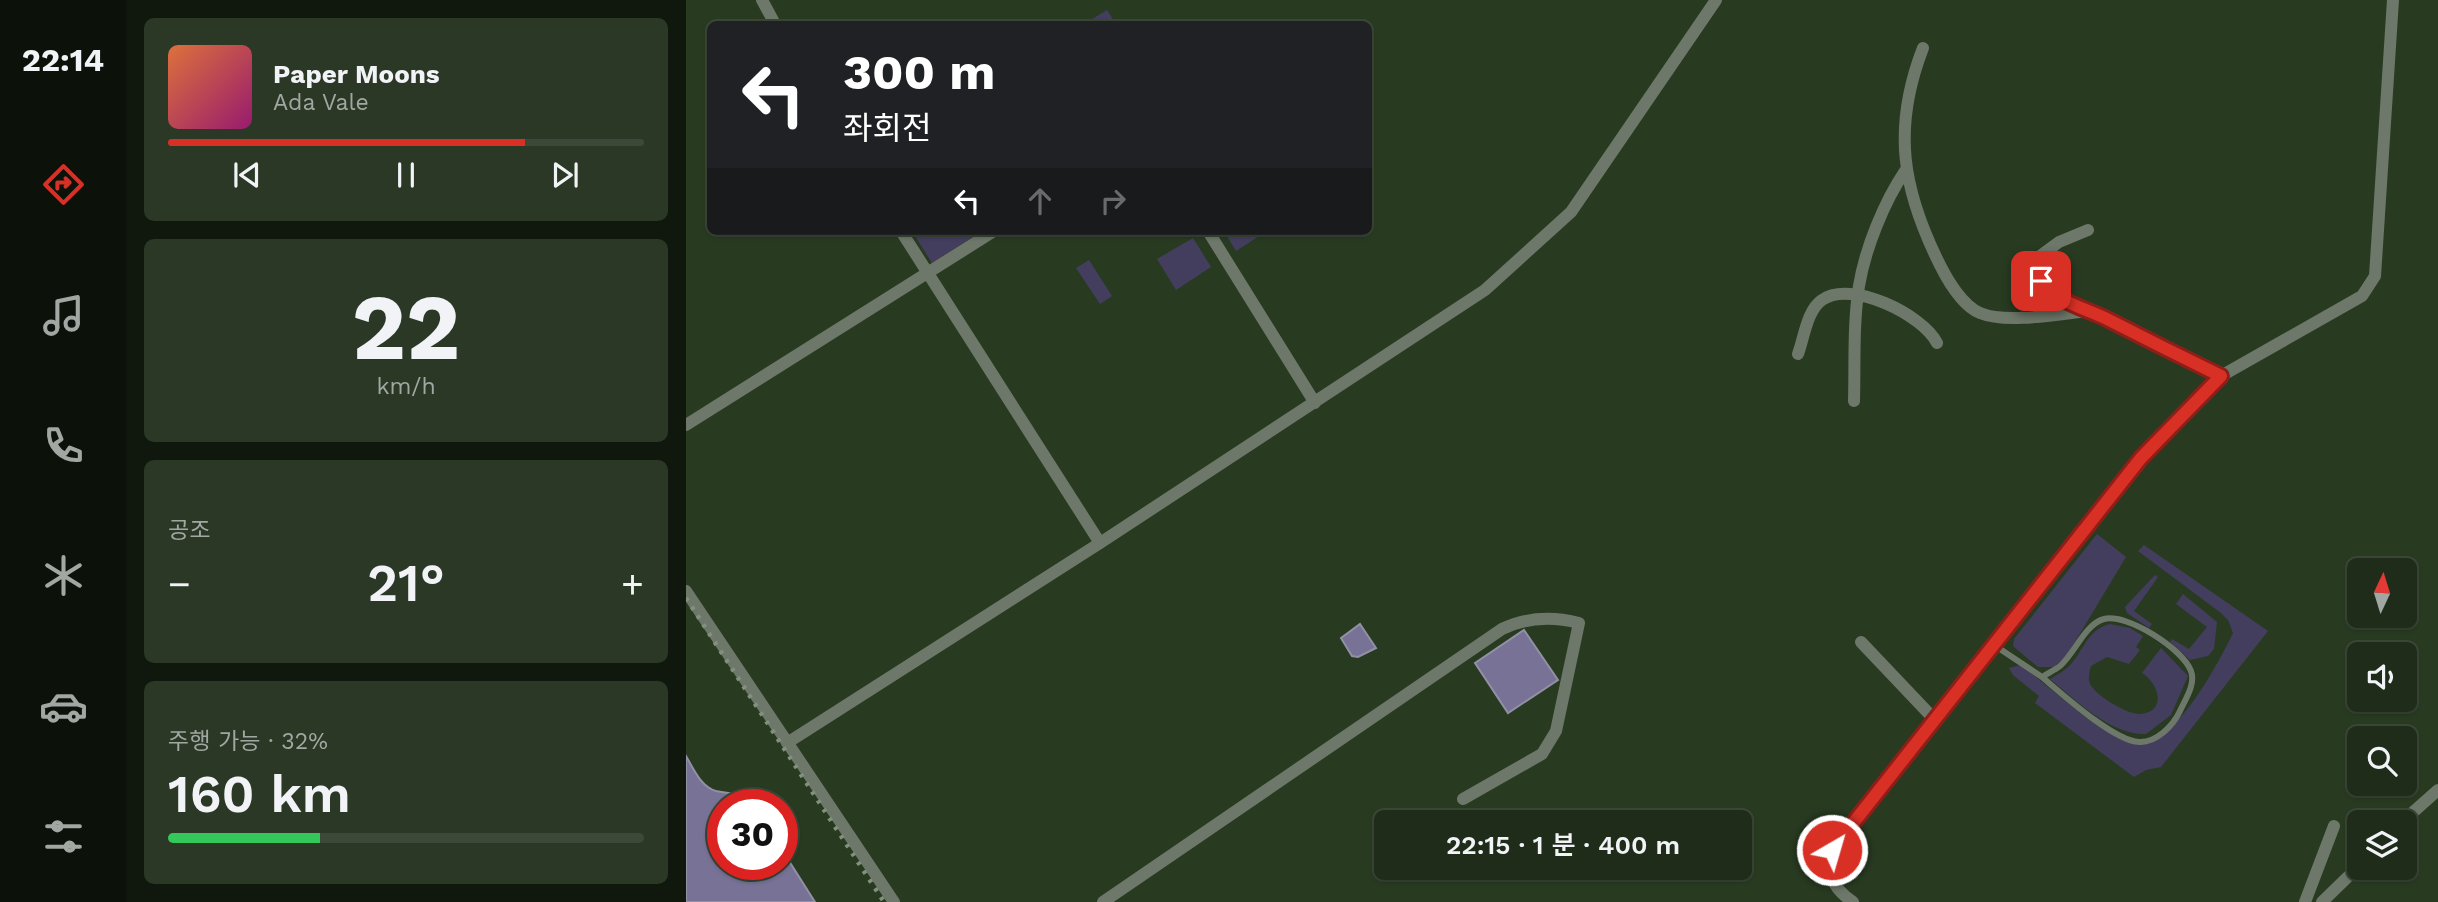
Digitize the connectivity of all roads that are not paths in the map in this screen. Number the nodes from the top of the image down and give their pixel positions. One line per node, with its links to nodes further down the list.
1 (762, 0): 4 (street)
2 (1716, 0): 18 (street)
3 (2393, 0): 16 (street)
4 (773, 21)
5 (1923, 48): 6 (street)
6 (1905, 171): 12 (street); 13 (street)
7 (2088, 230): 13 (street)
8 (903, 235): 11 (street)
9 (989, 235): 11 (street)
10 (1210, 235): 18 (street)
11 (927, 275): 19 (street); 20 (street)
12 (1858, 293): 14 (street); 15 (street); 17 (street)
13 (2088, 311): 16 (street)
14 (1937, 342)
15 (1798, 354)
16 (2221, 376): 23 (street)
17 (1854, 401)
18 (1315, 404): 20 (street)
19 (686, 425)
20 (1100, 543): 26 (street)
21 (686, 591): 26 (street)
22 (1861, 642): 25 (street)
23 (1994, 645): 24 (lane); 25 (street)
24 (2042, 677): 24 (lane)
25 (1935, 720): 34 (street)
26 (786, 743): 32 (street)
27 (2438, 790): 29 (street)
28 (1463, 799): 33 (street)
29 (2416, 810)
30 (2334, 826): 35 (street)
31 (2347, 878): 36 (street)
32 (894, 902)
33 (1103, 902)
34 (1853, 902)
35 (2305, 902)
36 (2322, 902)

